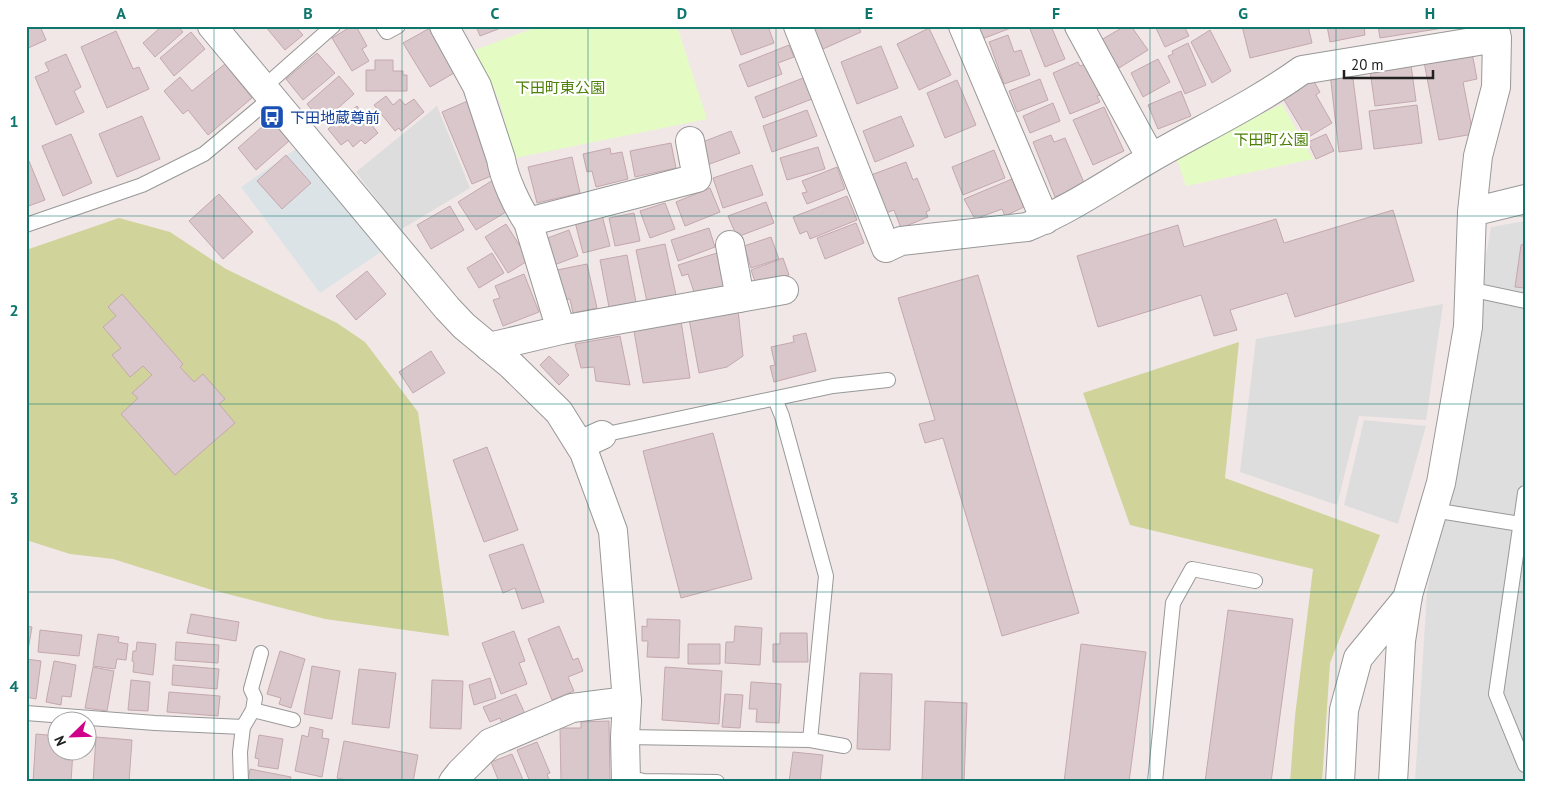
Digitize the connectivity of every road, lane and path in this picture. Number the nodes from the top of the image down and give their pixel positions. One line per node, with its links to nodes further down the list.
1 (212, 26): 10 (street)
2 (333, 26): 10 (lane)
3 (383, 26): 4 (lane)
4 (398, 26)
5 (444, 26): 16 (street)
6 (798, 26): 15 (street)
7 (963, 26): 15 (street)
8 (1079, 26): 12 (street)
9 (1495, 32): 12 (street); 14 (street)
10 (268, 93): 17 (lane); 24 (street)
11 (690, 141): 16 (street)
12 (1151, 158): 15 (street)
13 (1525, 199): 14 (street)
14 (1472, 212): 19 (street)
15 (1045, 220)
16 (528, 222): 23 (street)
17 (26, 225)
18 (730, 245): 21 (street)
19 (1469, 289): 22 (lane); 29 (street)
20 (784, 290): 21 (street)
21 (740, 298): 23 (street)
22 (1525, 301)
23 (561, 330): 24 (street)
24 (489, 347): 27 (street)
25 (888, 380): 26 (lane)
26 (775, 399): 27 (lane); 40 (lane)
27 (591, 440): 34 (street)
28 (1525, 493): 30 (lane)
29 (1433, 510): 30 (lane); 32 (street)
30 (1520, 524): 42 (lane)
31 (1255, 581): 47 (lane)
32 (1408, 596): 48 (street); 49 (street)
33 (261, 653): 35 (lane)
34 (627, 701): 39 (street); 45 (street)
35 (253, 710): 37 (lane); 38 (lane)
36 (26, 713): 38 (lane)
37 (292, 720)
38 (244, 727): 44 (lane)
39 (625, 737): 40 (lane); 43 (street)
40 (810, 740): 41 (lane)
41 (844, 746)
42 (1525, 765)
43 (626, 779): 46 (lane)
44 (241, 782)
45 (453, 782)
46 (717, 782)
47 (1155, 782)
48 (1340, 782)
49 (1393, 782)

